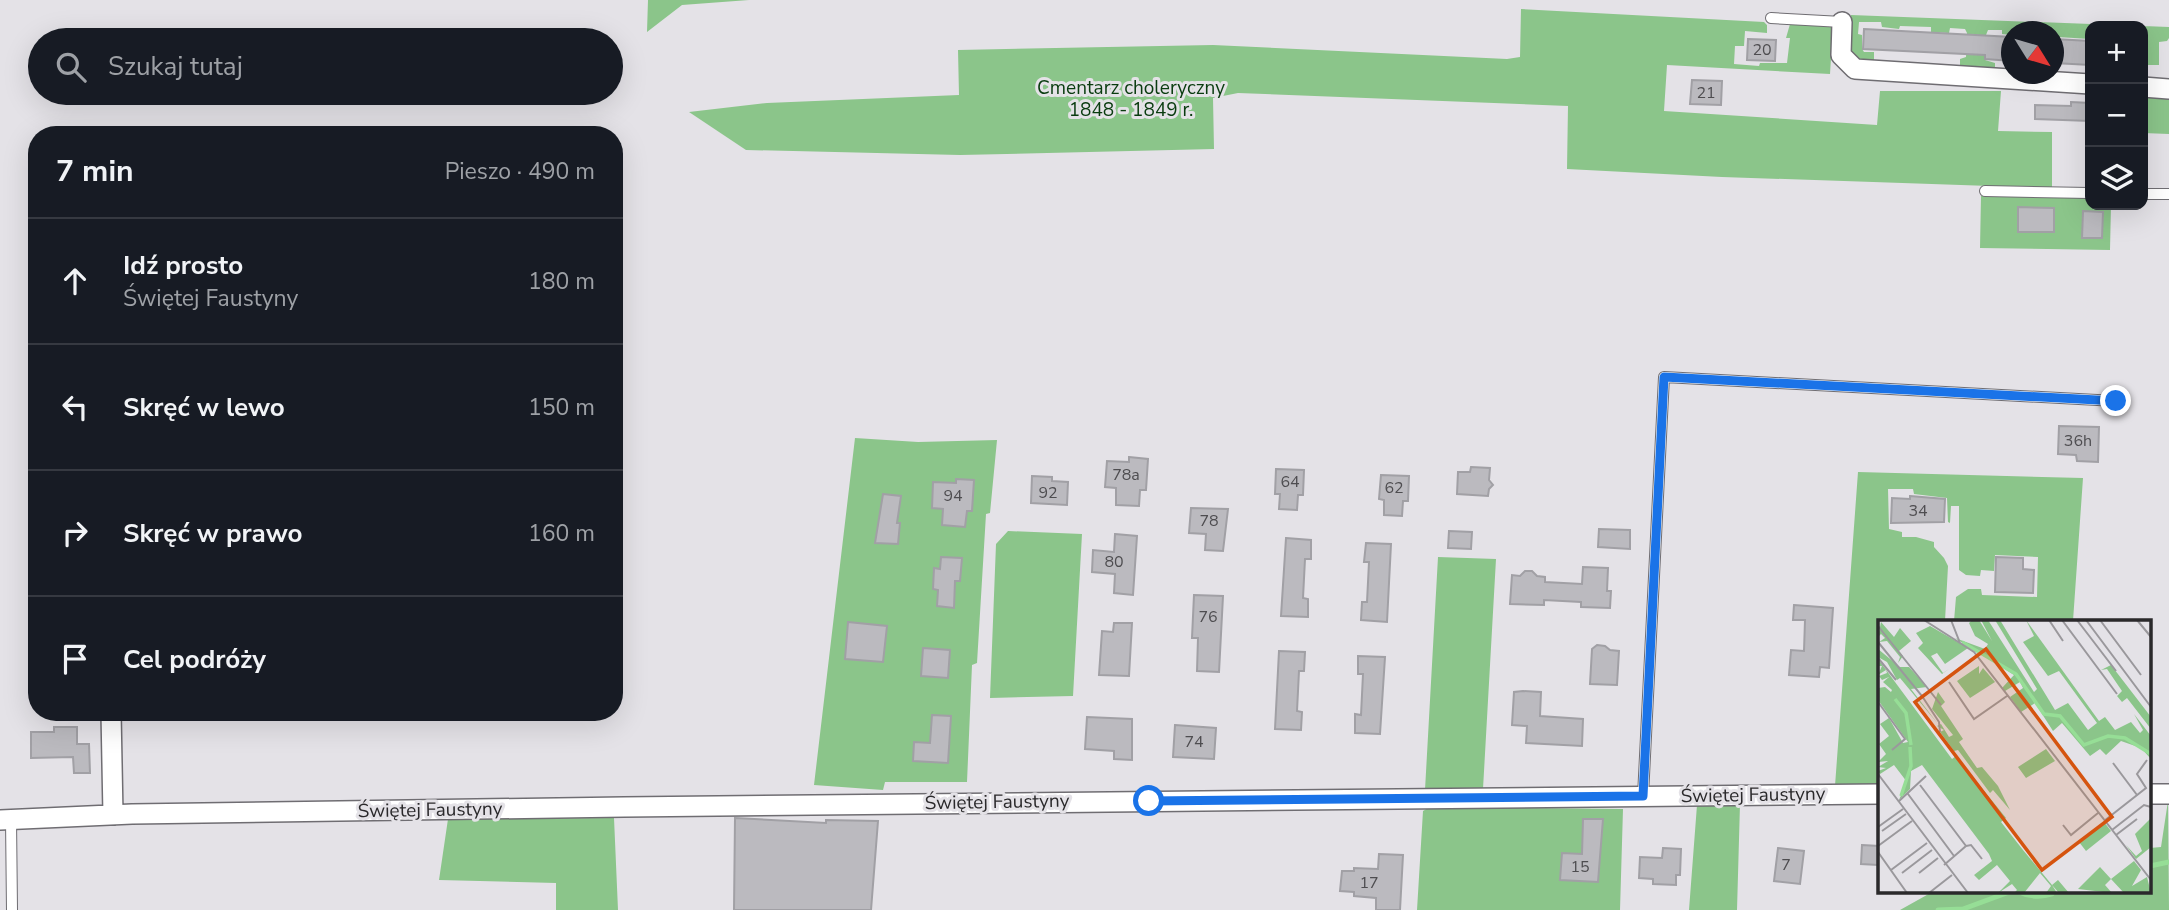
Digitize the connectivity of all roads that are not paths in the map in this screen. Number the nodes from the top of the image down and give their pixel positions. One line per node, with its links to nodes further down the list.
1 (1771, 18): 2 (lane)
2 (1842, 22): 3 (street)
3 (2085, 84)
4 (2148, 87): 5 (street)
5 (2169, 89)
6 (1984, 191): 7 (lane)
7 (2085, 193)
8 (2148, 194): 9 (lane)
9 (2169, 194)
10 (2116, 401): 13 (lane)
11 (110, 721): 14 (street)
12 (1878, 794): 13 (street, Świętej Faustyny)
13 (1643, 796): 14 (street, Świętej Faustyny)
14 (113, 815): 15 (street, Świętej Faustyny)
15 (6, 820): 16 (lane)
16 (12, 910)

